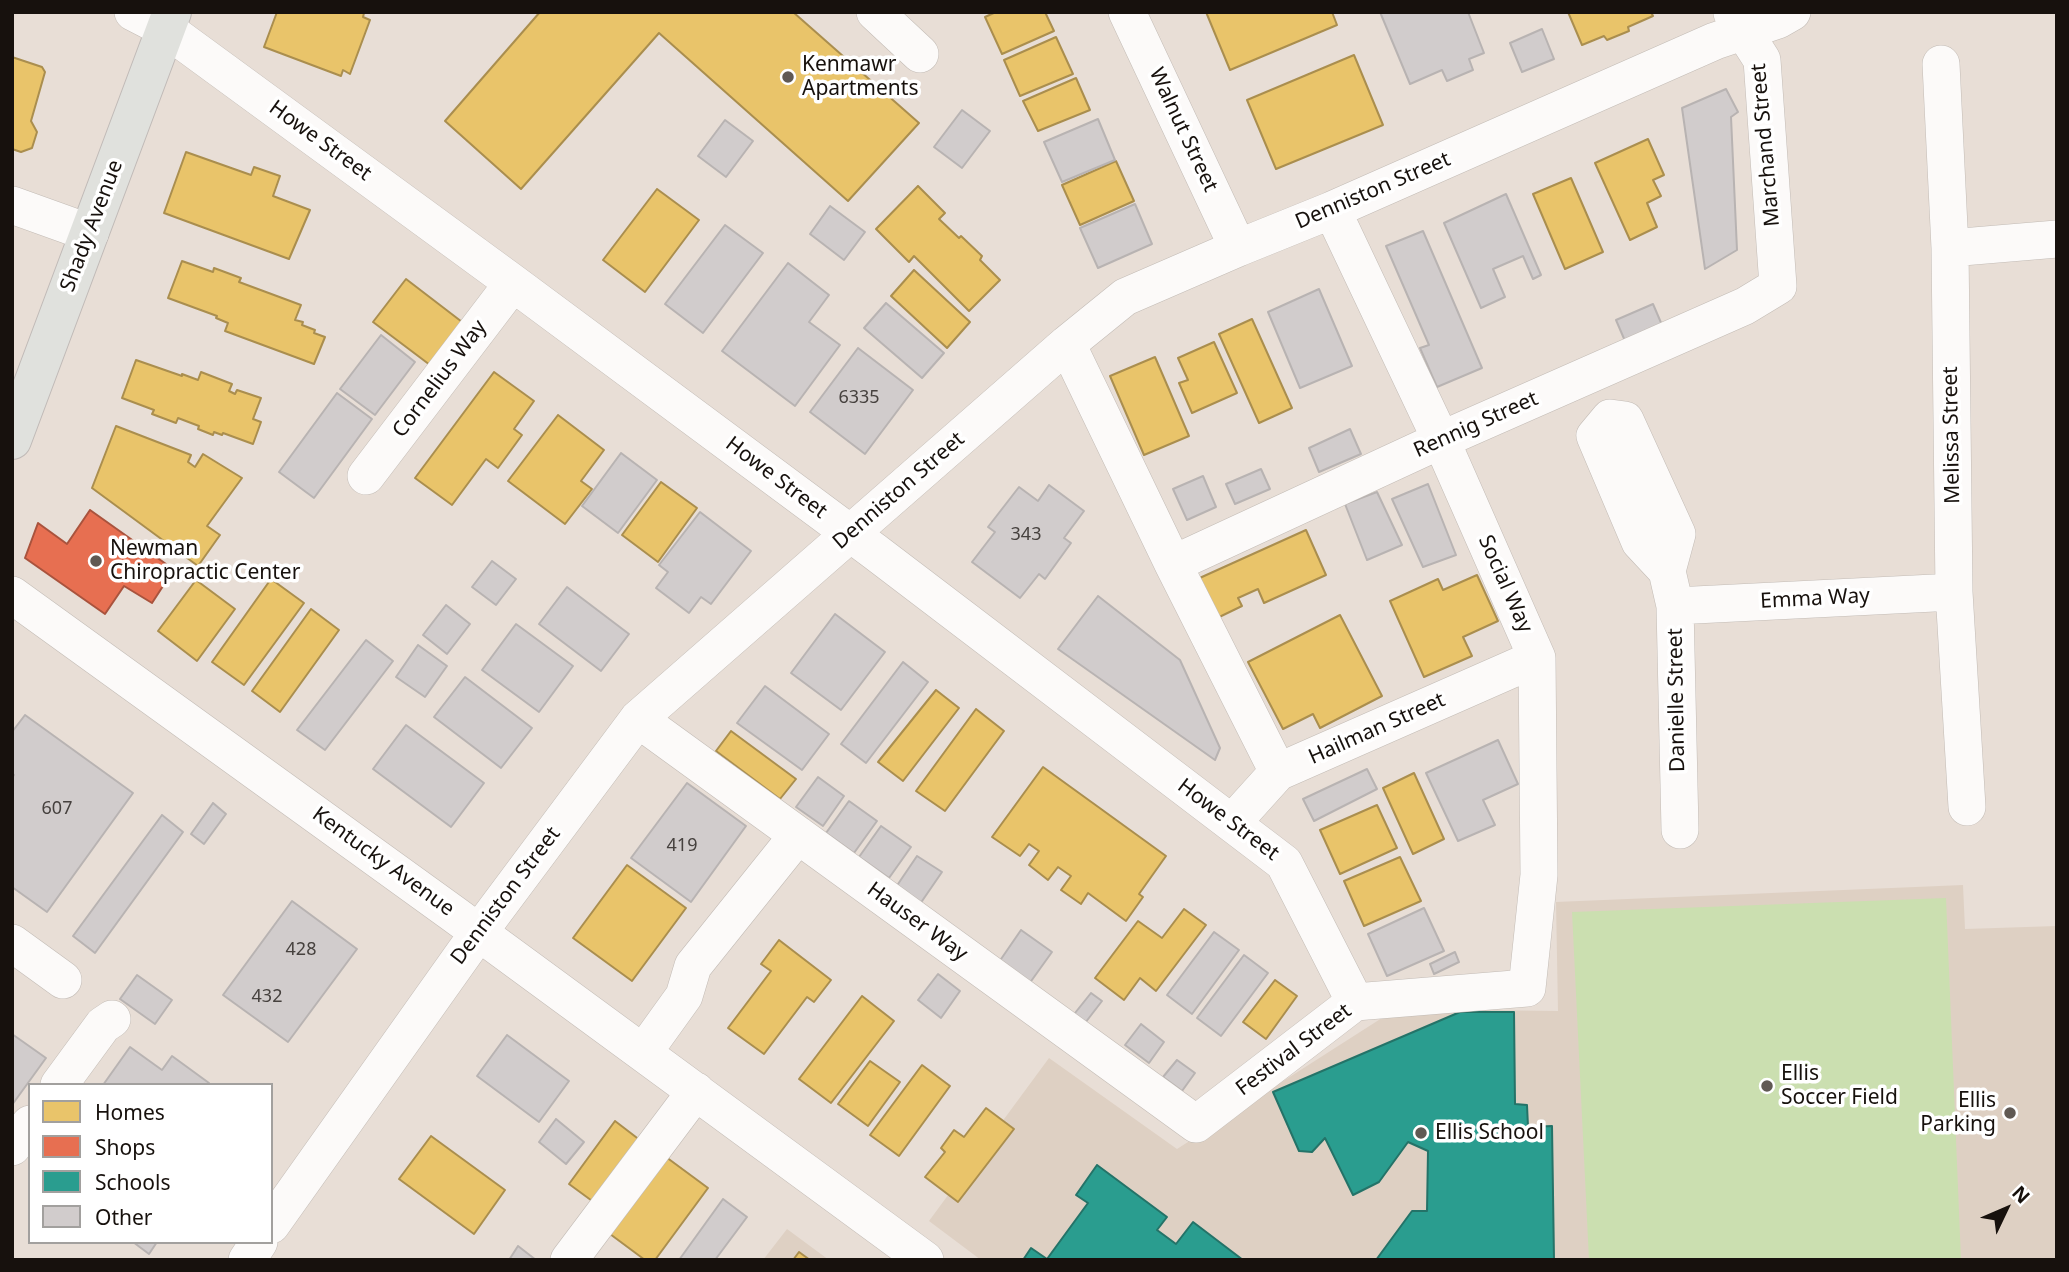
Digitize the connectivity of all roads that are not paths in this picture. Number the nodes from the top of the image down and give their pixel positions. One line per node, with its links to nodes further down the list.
1 (875, 12): 6 (street)
2 (1127, 12): 12 (street, Walnut Street)
3 (1792, 12): 5 (street, Denniston Street)
4 (157, 18): 10 (main road, Shady Avenue); 14 (street, Howe Street)
5 (1738, 22): 9 (street, Denniston Street); 15 (street, Marchand Street)
6 (920, 54)
7 (1941, 64): 13 (street, Melissa Street)
8 (12, 205): 10 (street)
9 (1332, 210): 12 (street, Denniston Street); 18 (street, Social Way)
10 (90, 233): 17 (main road, Shady Avenue)
11 (2057, 239): 13 (street)
12 (1238, 248): 16 (street, Denniston Street)
13 (1950, 248): 23 (street, Melissa Street)
14 (513, 283): 19 (street, Cornelius Way); 20 (street, Howe Street)
15 (1778, 286): 18 (street, Rennig Street)
16 (1067, 344): 20 (street, Denniston Street); 21 (street)
17 (12, 440)
18 (1441, 440): 21 (street, Rennig Street); 26 (street, Social Way)
19 (366, 476)
20 (850, 534): 27 (street, Denniston Street); 30 (street, Howe Street)
21 (1173, 564): 28 (street)
22 (1667, 571): 25 (street, Danielle Street)
23 (1954, 592): 25 (street, Emma Way); 29 (street, Melissa Street)
24 (12, 595): 33 (street, Kentucky Avenue)
25 (1675, 606): 31 (street, Danielle Street)
26 (1537, 658): 28 (street, Hailman Street); 36 (street, Social Way)
27 (638, 719): 32 (street, Hauser Way); 33 (street, Denniston Street)
28 (1278, 772): 30 (street, Hailman Street)
29 (1967, 807)
30 (1233, 823): 37 (street, Howe Street)
31 (1680, 830)
32 (798, 835): 39 (street); 42 (street, Hauser Way)
33 (478, 932): 39 (street, Kentucky Avenue); 45 (street, Denniston Street)
34 (12, 943): 35 (street)
35 (62, 980)
36 (1527, 988): 37 (street, Festival Street)
37 (1355, 1002): 42 (street, Festival Street)
38 (112, 1019): 40 (street)
39 (643, 1053): 41 (street, Kentucky Avenue)
40 (60, 1083)
41 (696, 1091): 47 (street, Kentucky Avenue); 49 (street)
42 (1196, 1124)
43 (28, 1127): 44 (street)
44 (12, 1147)
45 (273, 1222)
46 (258, 1244): 48 (street)
47 (923, 1258)
48 (247, 1260)
49 (569, 1260)

